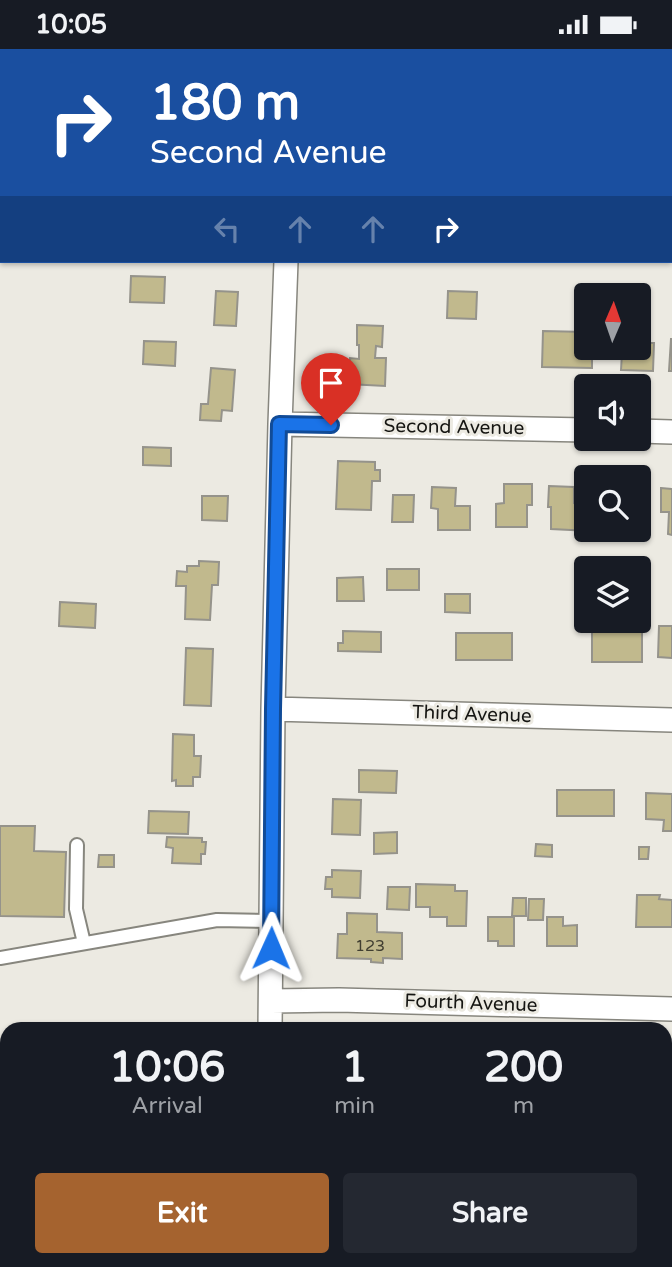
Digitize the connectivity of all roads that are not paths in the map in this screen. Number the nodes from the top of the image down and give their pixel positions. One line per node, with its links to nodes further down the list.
1 (286, 263): 2 (street)
2 (279, 424): 3 (street, Second Avenue); 6 (street)
3 (574, 430)
4 (651, 431): 5 (street)
5 (672, 432)
6 (273, 709): 7 (street, Third Avenue); 9 (street)
7 (672, 720)
8 (77, 845): 10 (lane)
9 (272, 921): 10 (lane); 12 (street)
10 (84, 943): 11 (lane)
11 (0, 958)
12 (271, 1001): 13 (street, Fourth Avenue); 14 (street)
13 (672, 1009)
14 (270, 1022)

